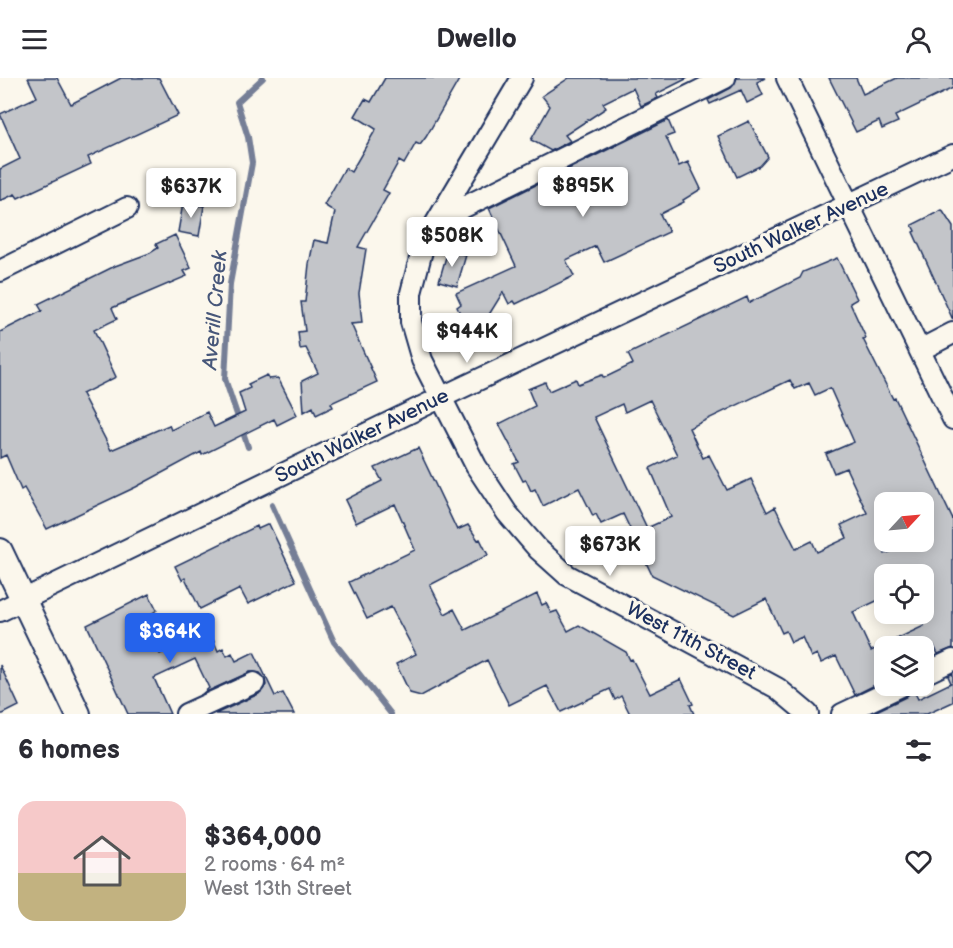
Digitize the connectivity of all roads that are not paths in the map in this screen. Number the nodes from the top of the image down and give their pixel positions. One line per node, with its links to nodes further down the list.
1 (522, 78): 7 (street, West 11th Street)
2 (725, 78): 7 (street)
3 (787, 78): 5 (street)
4 (953, 155): 5 (street, South Walker Avenue)
5 (850, 205): 10 (street); 11 (street, South Walker Avenue)
6 (128, 208): 8 (street)
7 (438, 219): 11 (street, West 11th Street)
8 (0, 271)
9 (953, 333): 10 (street)
10 (920, 350): 12 (street)
11 (440, 398): 14 (street, South Walker Avenue); 22 (street, West 11th Street)
12 (953, 419)
13 (0, 550): 14 (main road)
14 (24, 600): 15 (street, South Walker Avenue); 20 (main road)
15 (0, 611)
16 (953, 660): 17 (street)
17 (934, 669)
18 (254, 682): 21 (street)
19 (880, 696): 23 (street)
20 (78, 714)
21 (186, 714)
22 (808, 714)
23 (842, 714)

